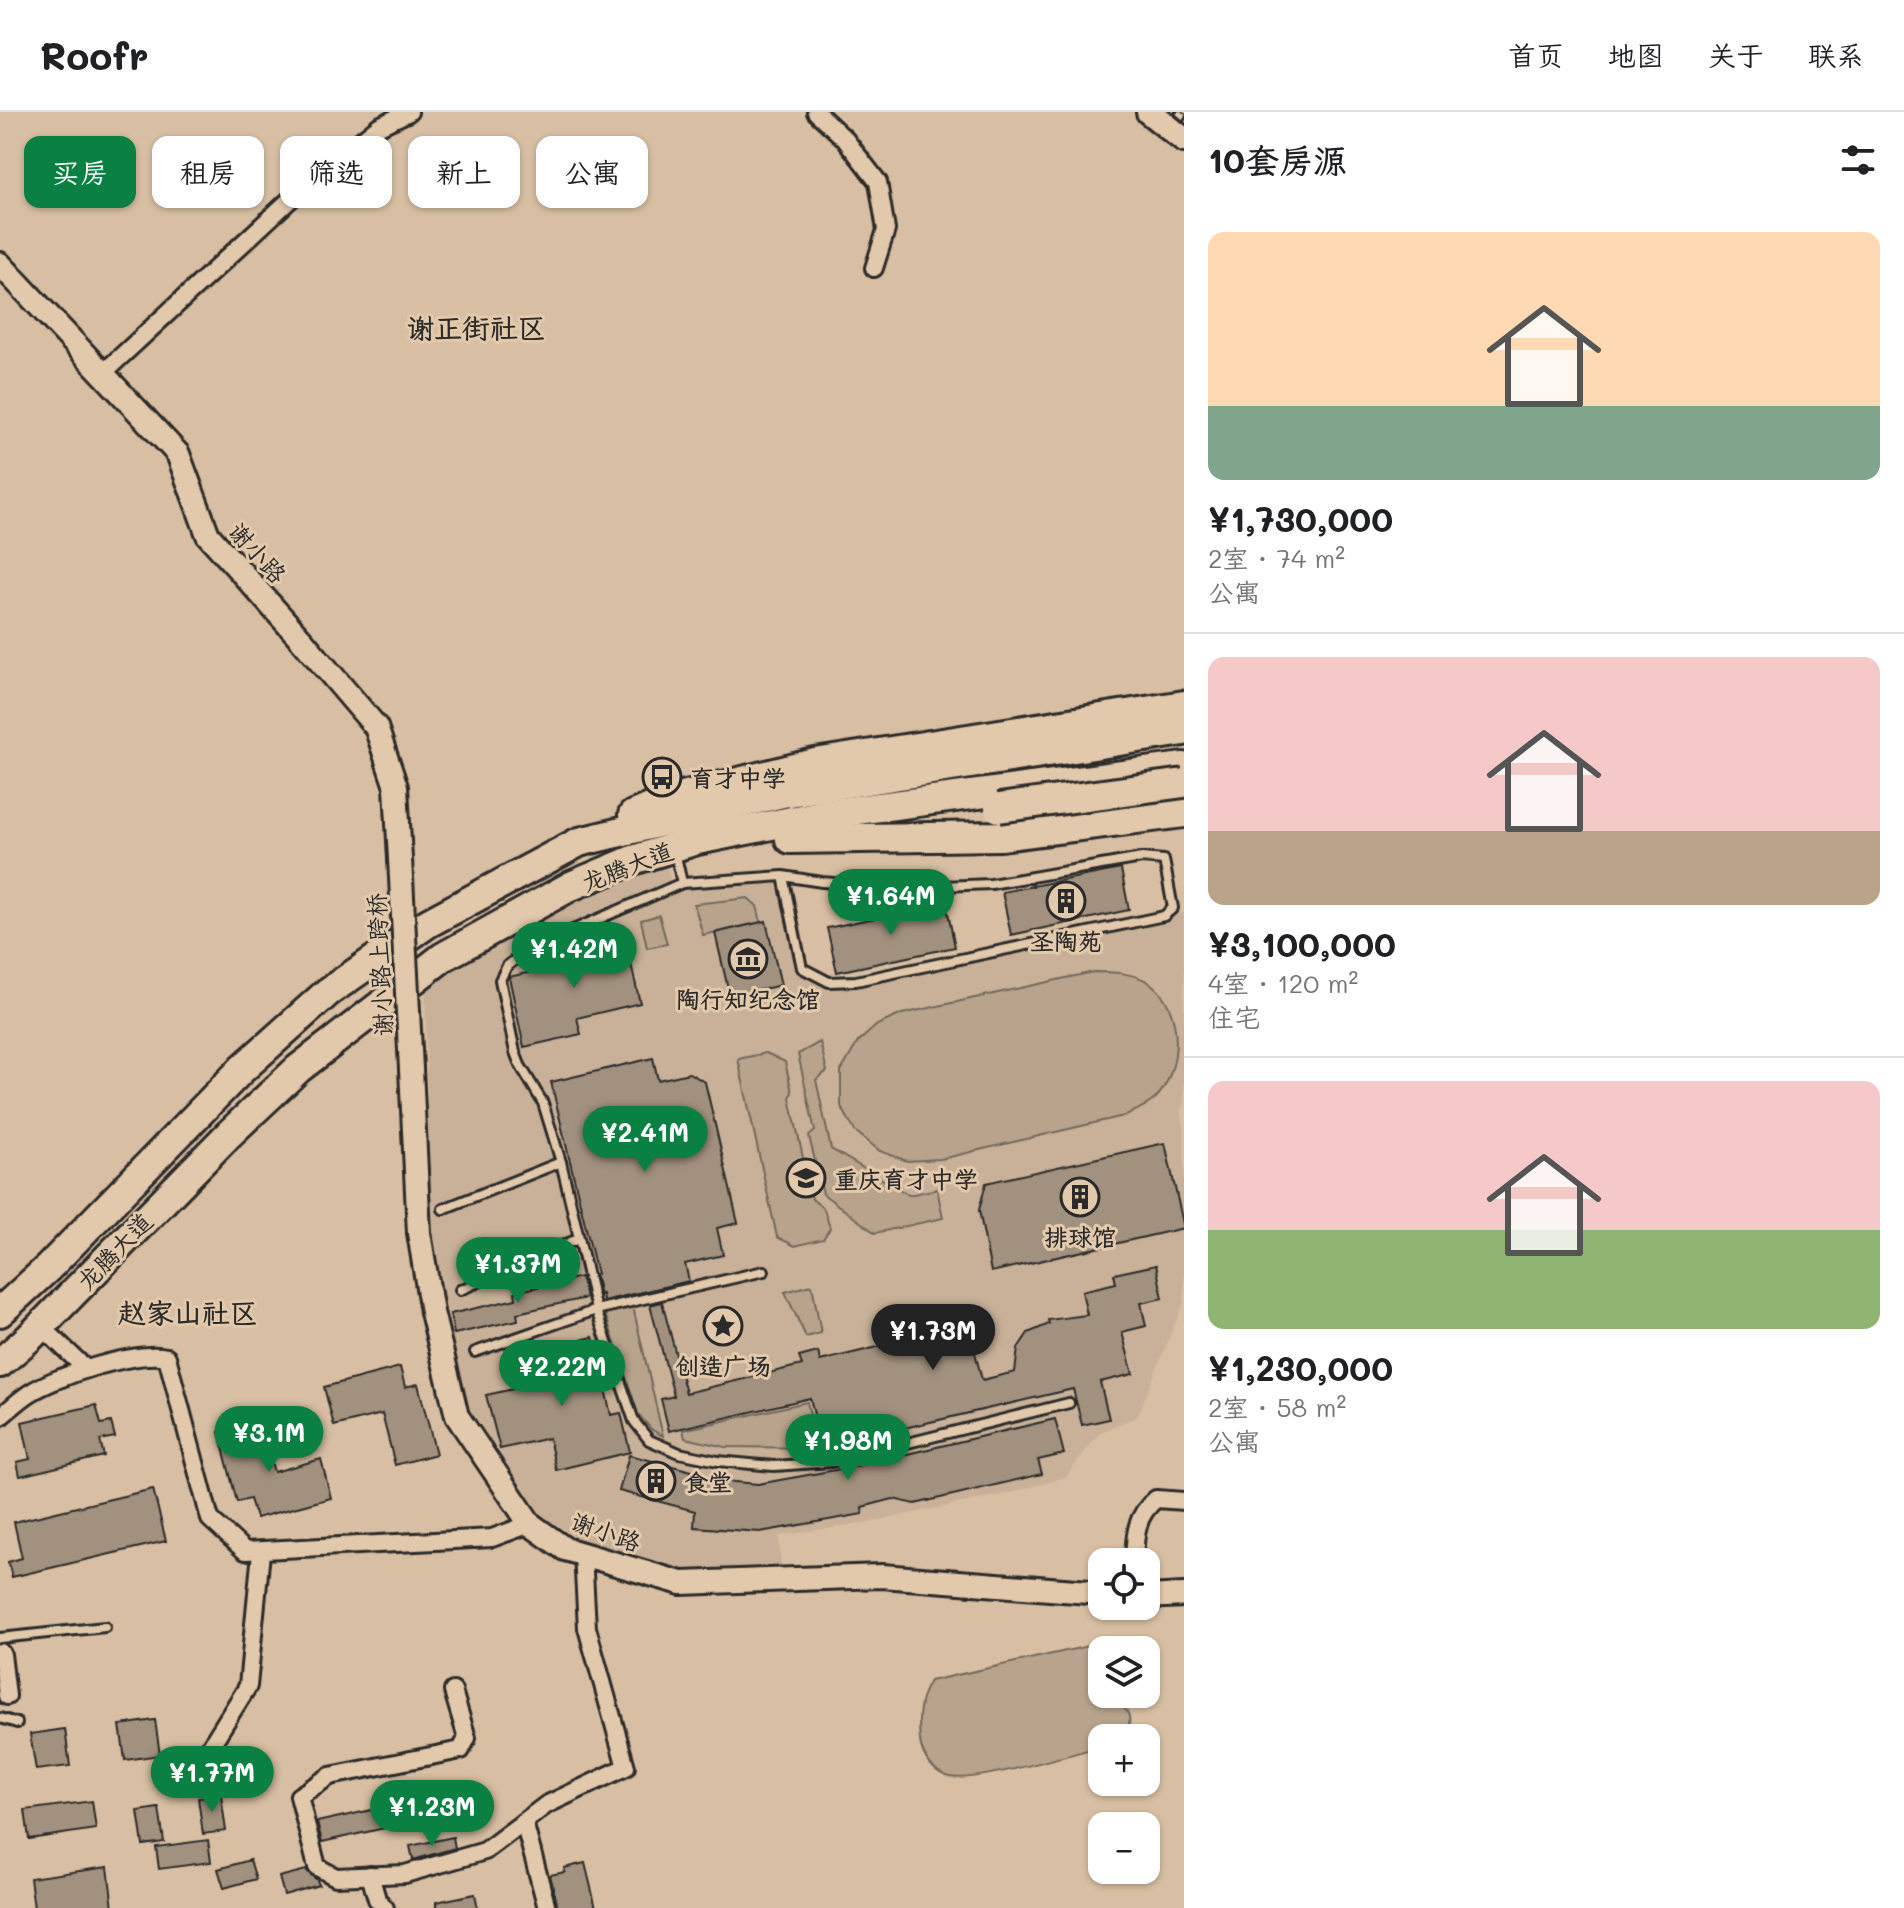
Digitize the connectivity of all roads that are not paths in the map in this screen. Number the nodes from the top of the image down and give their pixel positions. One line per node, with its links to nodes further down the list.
1 (409, 112): 7 (street)
2 (816, 112): 6 (street)
3 (1149, 112): 4 (main road)
4 (1184, 140)
5 (0, 264): 7 (street, 谢小路)
6 (874, 268)
7 (102, 374): 19 (street, 谢小路)
8 (1184, 691): 13 (highway)
9 (1184, 705): 13 (highway)
10 (1184, 731): 14 (highway, 龙腾大道)
11 (1184, 767): 18 (highway, 龙腾大道)
12 (1184, 783): 16 (highway, bridge)
13 (713, 788): 14 (highway); 17 (highway)
14 (783, 793): 17 (highway, 龙腾大道)
15 (1184, 813): 16 (highway)
16 (790, 839): 18 (highway)
17 (579, 842): 26 (highway, 龙腾大道)
18 (685, 844): 21 (lane); 32 (highway, 龙腾大道)
19 (400, 859): 22 (street, 谢小路上跨桥, bridge)
20 (783, 876): 20 (lane); 21 (lane)
21 (682, 883): 23 (lane)
22 (411, 1069): 40 (street, 谢小路)
23 (561, 1162): 24 (lane); 25 (lane)
24 (443, 1209)
25 (578, 1239): 28 (lane); 30 (lane)
26 (48, 1268): 29 (highway); 31 (highway, 龙腾大道)
27 (764, 1271): 30 (lane)
28 (460, 1290)
29 (0, 1300)
30 (596, 1310): 33 (lane); 37 (lane)
31 (0, 1312)
32 (35, 1332): 34 (highway, 龙腾大道); 35 (street); 36 (highway)
33 (475, 1352)
34 (0, 1363)
35 (86, 1369): 38 (street); 42 (street)
36 (0, 1370)
37 (1069, 1403)
38 (0, 1420)
39 (1184, 1501): 41 (street)
40 (530, 1524): 42 (street); 43 (street, 谢小路)
41 (1134, 1548)
42 (261, 1552): 54 (street)
43 (583, 1554): 44 (street, 谢小路); 55 (street)
44 (1088, 1592)
45 (1184, 1595): 46 (street)
46 (1160, 1596)
47 (105, 1627): 48 (lane)
48 (0, 1638)
49 (0, 1652): 51 (street)
50 (453, 1691): 56 (street)
51 (7, 1696)
52 (0, 1718): 53 (lane)
53 (17, 1723)
54 (190, 1779)
55 (524, 1822): 56 (street); 58 (street)
56 (370, 1875): 57 (street)
57 (385, 1908)
58 (547, 1908)

